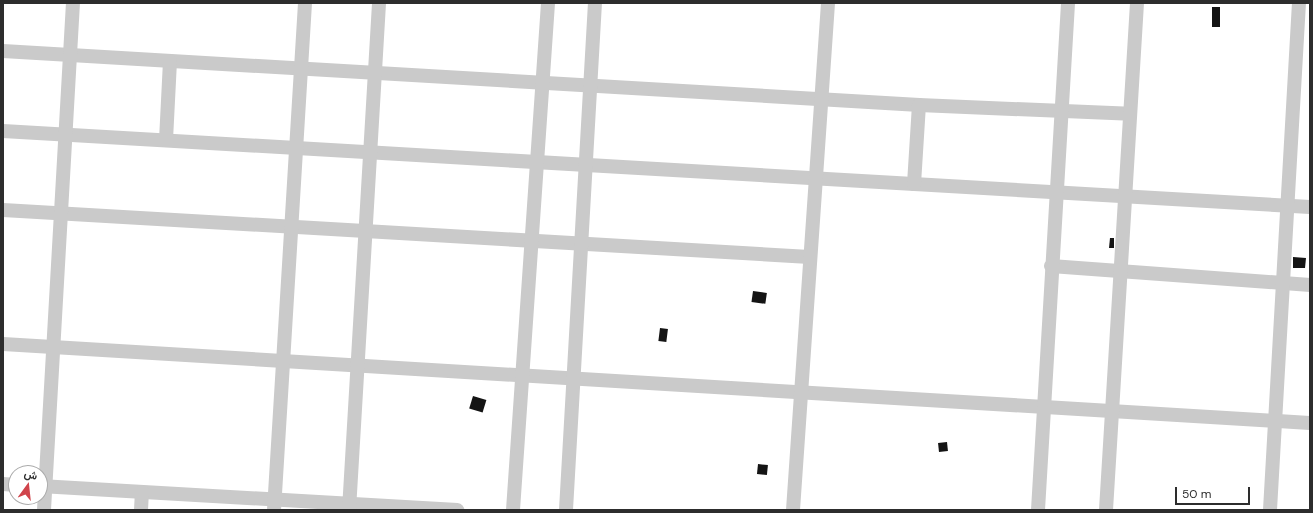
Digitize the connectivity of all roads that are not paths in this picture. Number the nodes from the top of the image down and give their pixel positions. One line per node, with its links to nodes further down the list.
1 (73, 3): 11 (street)
2 (305, 3): 13 (street)
3 (379, 3): 14 (street)
4 (548, 3): 15 (street)
5 (595, 3): 16 (street)
6 (828, 3): 17 (street)
7 (1068, 3): 19 (street)
8 (1137, 3): 20 (street)
9 (1299, 3): 32 (street)
10 (3, 51): 11 (street)
11 (70, 56): 12 (street); 22 (street)
12 (170, 61): 13 (street); 23 (street)
13 (301, 69): 14 (street); 24 (street)
14 (375, 73): 15 (street); 25 (street)
15 (542, 82): 16 (street); 26 (street)
16 (591, 85): 17 (street); 27 (street)
17 (821, 98): 18 (street); 28 (street)
18 (919, 105): 19 (street); 29 (street)
19 (1061, 111): 20 (street); 30 (street)
20 (1130, 114): 31 (street)
21 (3, 131): 22 (street)
22 (66, 134): 23 (street); 35 (street)
23 (166, 140): 24 (street)
24 (297, 148): 25 (street); 36 (street)
25 (370, 152): 26 (street); 37 (street)
26 (537, 162): 27 (street); 38 (street)
27 (586, 164): 28 (street); 39 (street)
28 (816, 178): 29 (street); 40 (street)
29 (914, 184): 30 (street)
30 (1056, 192): 31 (street); 41 (street)
31 (1125, 196): 32 (street); 42 (street)
32 (1288, 205): 33 (street); 43 (street)
33 (1310, 207)
34 (3, 210): 35 (street)
35 (62, 212): 36 (street); 46 (street)
36 (292, 225): 37 (street); 47 (street)
37 (366, 229): 38 (street); 48 (street)
38 (532, 241): 39 (street); 49 (street)
39 (582, 244): 40 (street); 50 (street)
40 (810, 257): 51 (street)
41 (1051, 266): 42 (street); 52 (street)
42 (1121, 272): 43 (street); 53 (street)
43 (1283, 283): 44 (street); 54 (street)
44 (1310, 284)
45 (3, 344): 46 (street)
46 (54, 347): 47 (street); 56 (street)
47 (283, 361): 48 (street); 59 (street)
48 (358, 365): 49 (street); 60 (street)
49 (523, 376): 50 (street); 63 (street)
50 (574, 378): 51 (street); 64 (street)
51 (801, 392): 52 (street); 65 (street)
52 (1043, 407): 53 (street); 66 (street)
53 (1111, 411): 54 (street); 67 (street)
54 (1275, 421): 55 (street); 68 (street)
55 (1310, 423)
56 (45, 465)
57 (48, 486): 58 (street)
58 (142, 492): 59 (street); 61 (street)
59 (274, 505): 60 (street)
60 (349, 507): 62 (street)
61 (141, 510)
62 (457, 510)
63 (513, 510)
64 (566, 510)
65 (793, 510)
66 (1038, 510)
67 (1106, 510)
68 (1270, 510)

